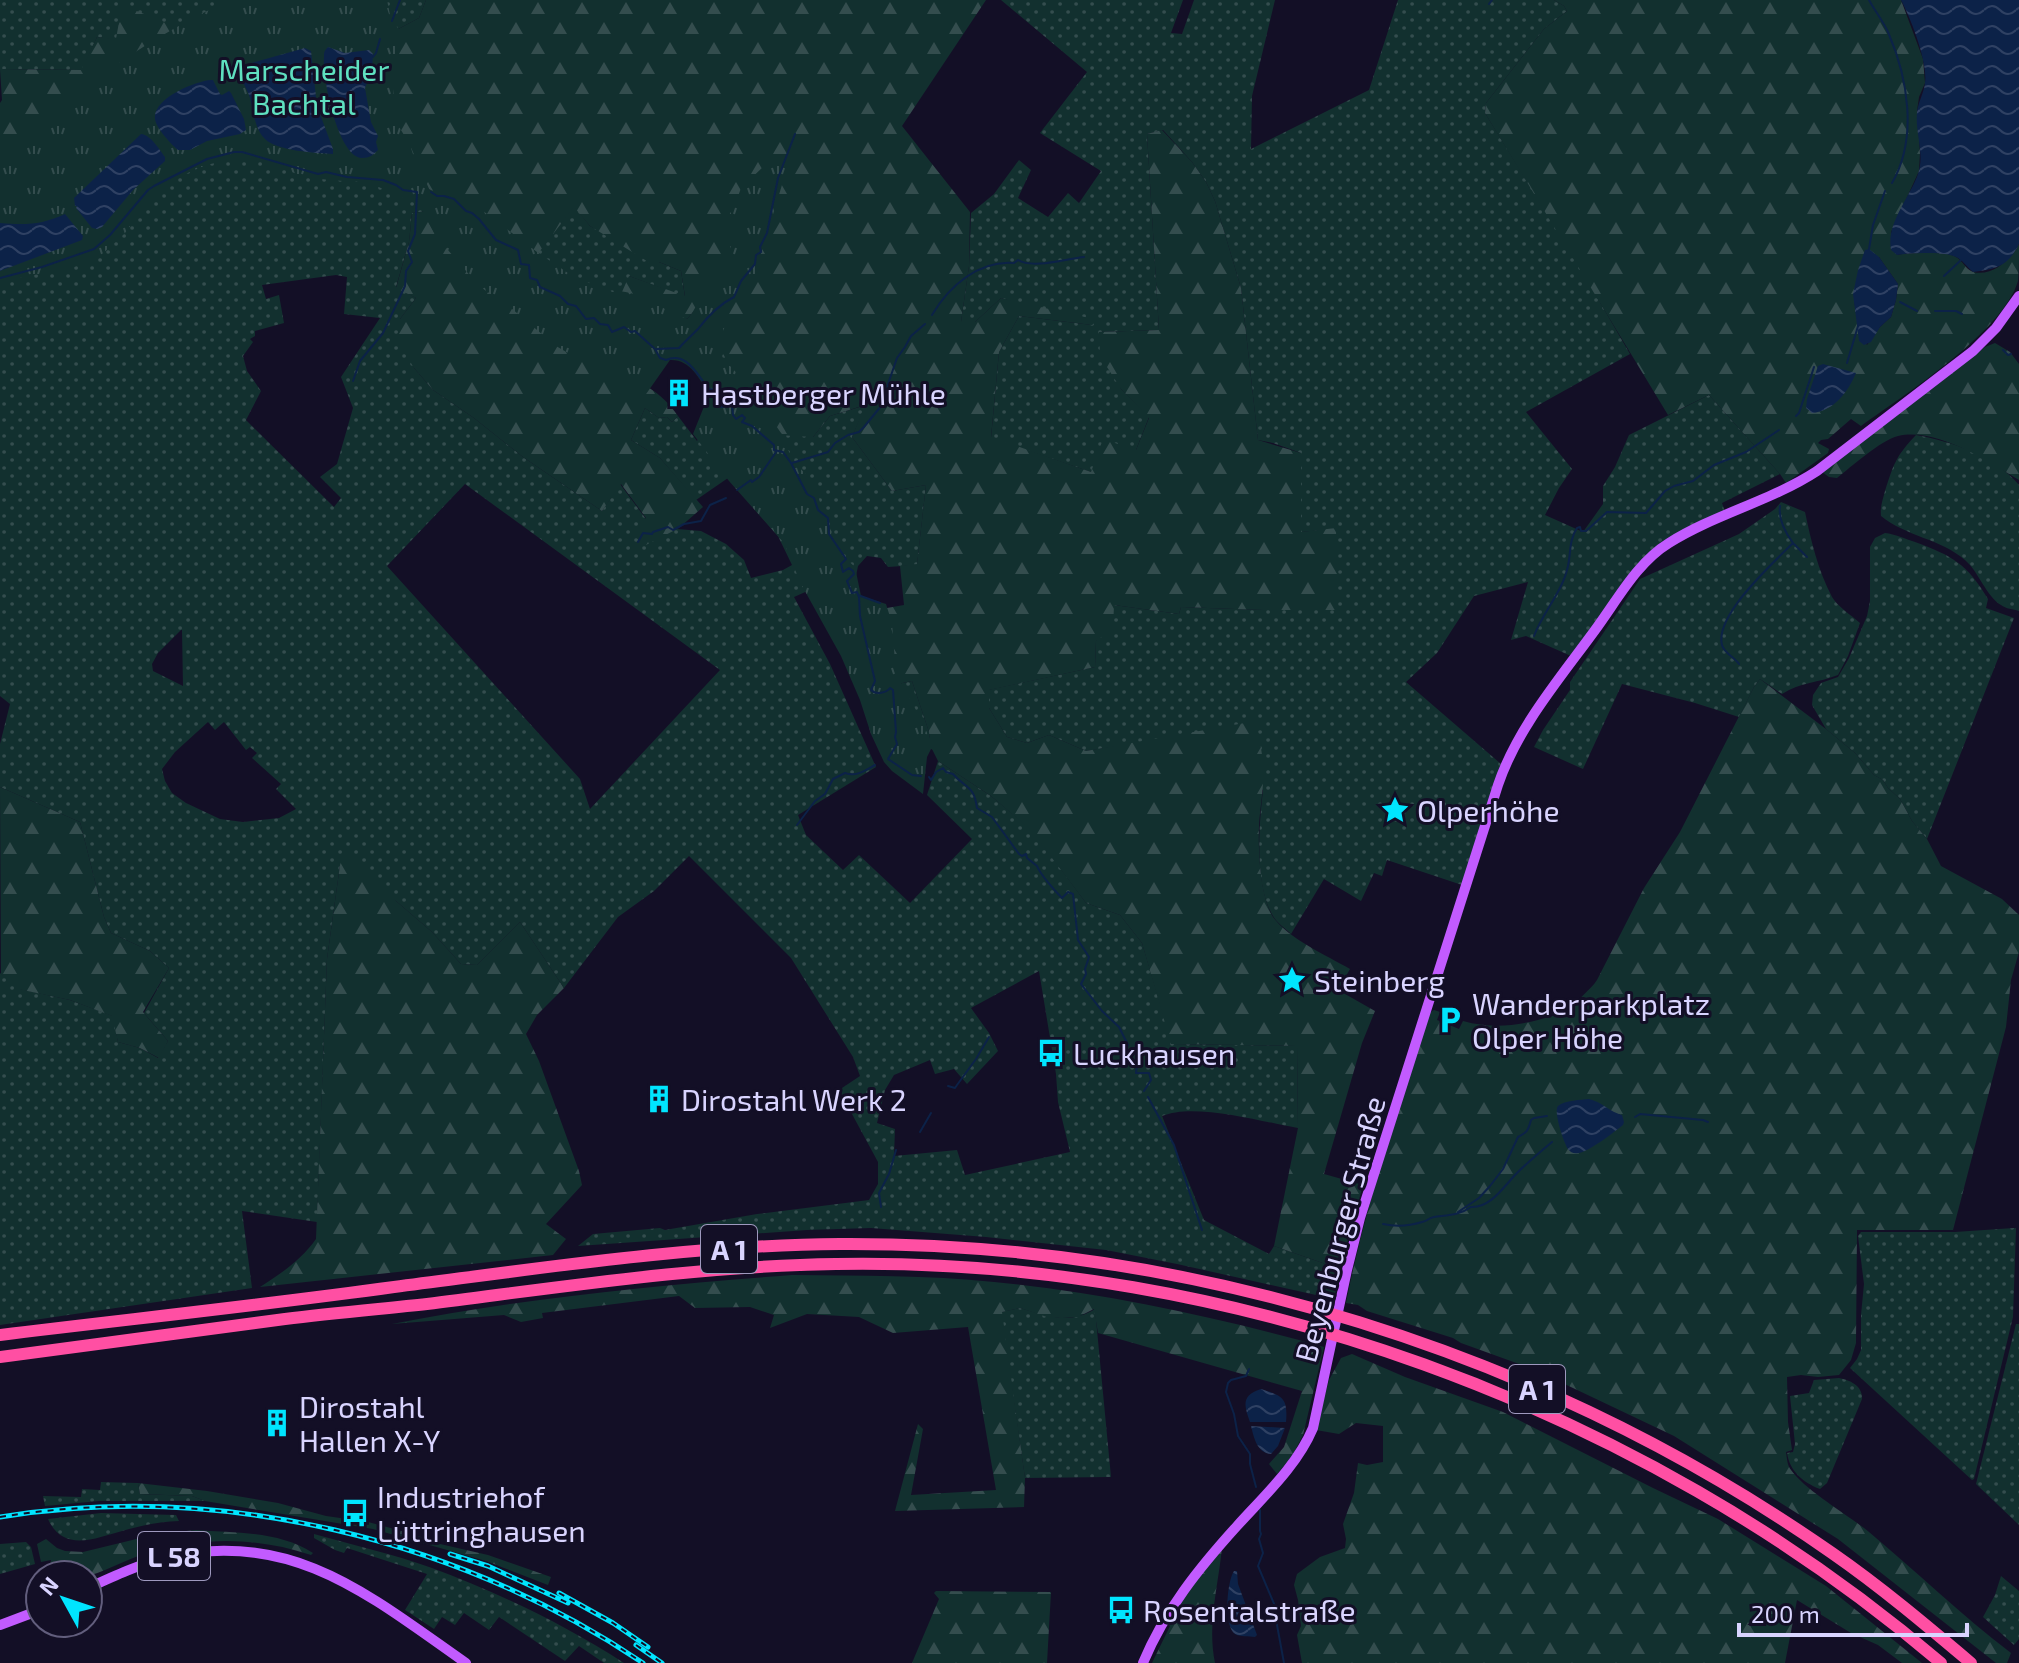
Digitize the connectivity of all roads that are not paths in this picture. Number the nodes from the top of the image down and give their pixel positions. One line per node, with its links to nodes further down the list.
1 (2019, 296): 8 (main road, Beyenburger Straße)
2 (0, 1335): 10 (highway, A 1)
3 (0, 1357): 9 (highway, A 1)
4 (104, 1581): 7 (main road, L 58)
5 (24, 1616): 6 (main road)
6 (0, 1625)
7 (466, 1663)
8 (1143, 1663)
9 (1941, 1663)
10 (1971, 1663)

